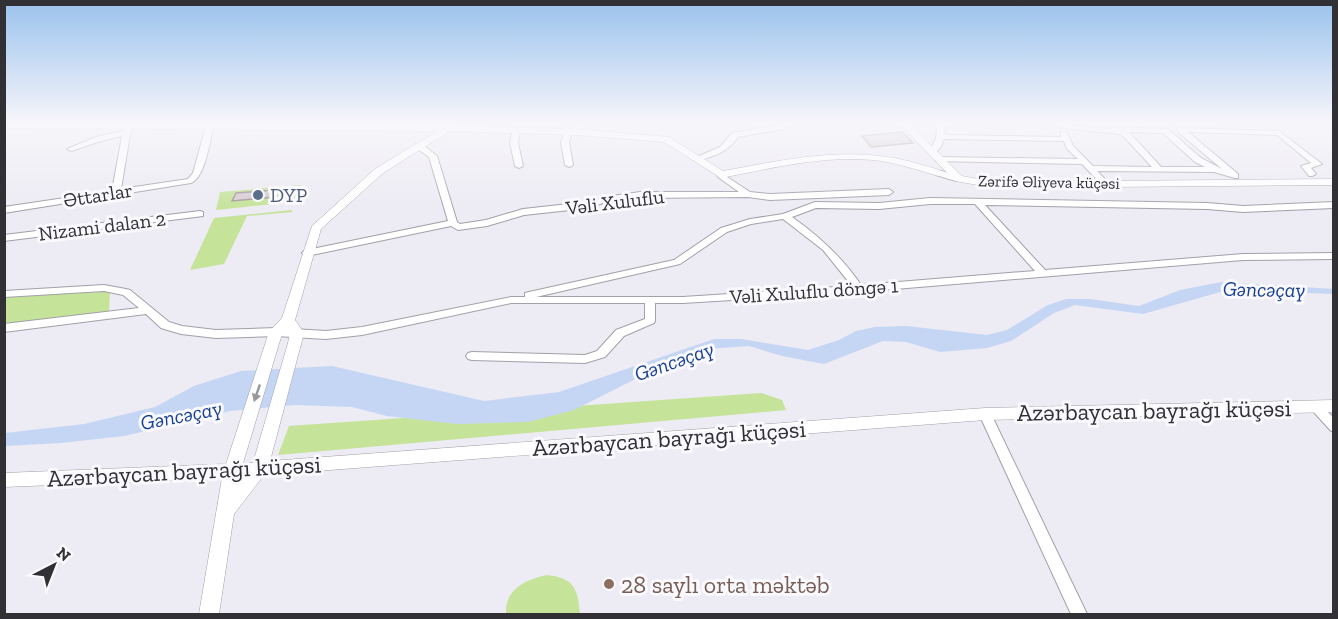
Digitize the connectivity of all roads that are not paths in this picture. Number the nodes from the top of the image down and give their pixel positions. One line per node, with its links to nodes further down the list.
1 (124, 152): 32 (street)
2 (203, 152): 32 (street, Əttarlar)
3 (410, 152): 42 (street)
4 (427, 152): 40 (street)
5 (516, 152): 21 (street)
6 (567, 152): 19 (street)
7 (685, 152): 18 (street)
8 (717, 152): 18 (street)
9 (933, 152): 16 (street)
10 (937, 152): 16 (street)
11 (1075, 152): 20 (street)
12 (1143, 152): 22 (street)
13 (1189, 152): 23 (street)
14 (1207, 152): 28 (street)
15 (1303, 152): 26 (street)
16 (936, 155): 17 (street); 20 (street); 29 (street)
17 (873, 157): 24 (street); 27 (street)
18 (696, 159): 27 (street)
19 (569, 165)
20 (1088, 165): 22 (street); 30 (street)
21 (519, 166)
22 (1159, 169): 23 (street)
23 (1216, 170): 28 (street)
24 (939, 173): 29 (street)
25 (1334, 173): 26 (street, Zərifə Əliyeva küçəsi)
26 (1312, 174): 28 (street, Zərifə Əliyeva küçəsi)
27 (720, 175): 34 (street)
28 (1235, 176): 30 (street, Zərifə Əliyeva küçəsi)
29 (959, 179): 30 (street, Zərifə Əliyeva küçəsi)
30 (1103, 182): 31 (street, Zərifə Əliyeva küçəsi)
31 (1334, 182)
32 (116, 192): 37 (street, Əttarlar)
33 (889, 192): 34 (street, Vəli Xuluflu)
34 (748, 194): 40 (street, Vəli Xuluflu)
35 (978, 202): 36 (street); 39 (street); 44 (street)
36 (1334, 206)
37 (4, 210)
38 (200, 214): 41 (street, Nizami dalan 2)
39 (785, 216): 45 (street); 47 (street)
40 (453, 223): 42 (street, Vəli Xuluflu)
41 (4, 238)
42 (307, 253): 50 (street)
43 (1334, 256): 44 (street, Vəli Xuluflu döngə 1)
44 (1042, 273): 45 (street, Vəli Xuluflu döngə 1)
45 (859, 288): 48 (street, Vəli Xuluflu döngə 1)
46 (4, 294): 49 (street)
47 (511, 300): 48 (street, Vəli Xuluflu döngə 1); 54 (street, Vəli Xuluflu döngə 1)
48 (650, 300): 55 (street)
49 (146, 311): 51 (street); 53 (street)
50 (288, 320): 53 (street); 54 (street)
51 (8, 327): 52 (street)
52 (4, 338)
53 (275, 338): 54 (street); 61 (street, one-way to 61)
54 (296, 338): 60 (street)
55 (472, 356)
56 (1315, 406): 57 (street, Azərbaycan bayrağı küçəsi); 58 (street, Azərbaycan bayrağı küçəsi); 59 (street)
57 (1334, 406)
58 (985, 414): 60 (street, Azərbaycan bayrağı küçəsi); 65 (street)
59 (1334, 427)
60 (260, 468): 61 (street, Azərbaycan bayrağı küçəsi); 63 (street)
61 (232, 471): 62 (street, Azərbaycan bayrağı küçəsi); 63 (street)
62 (4, 480)
63 (224, 514): 64 (street)
64 (209, 615)
65 (1079, 615)

